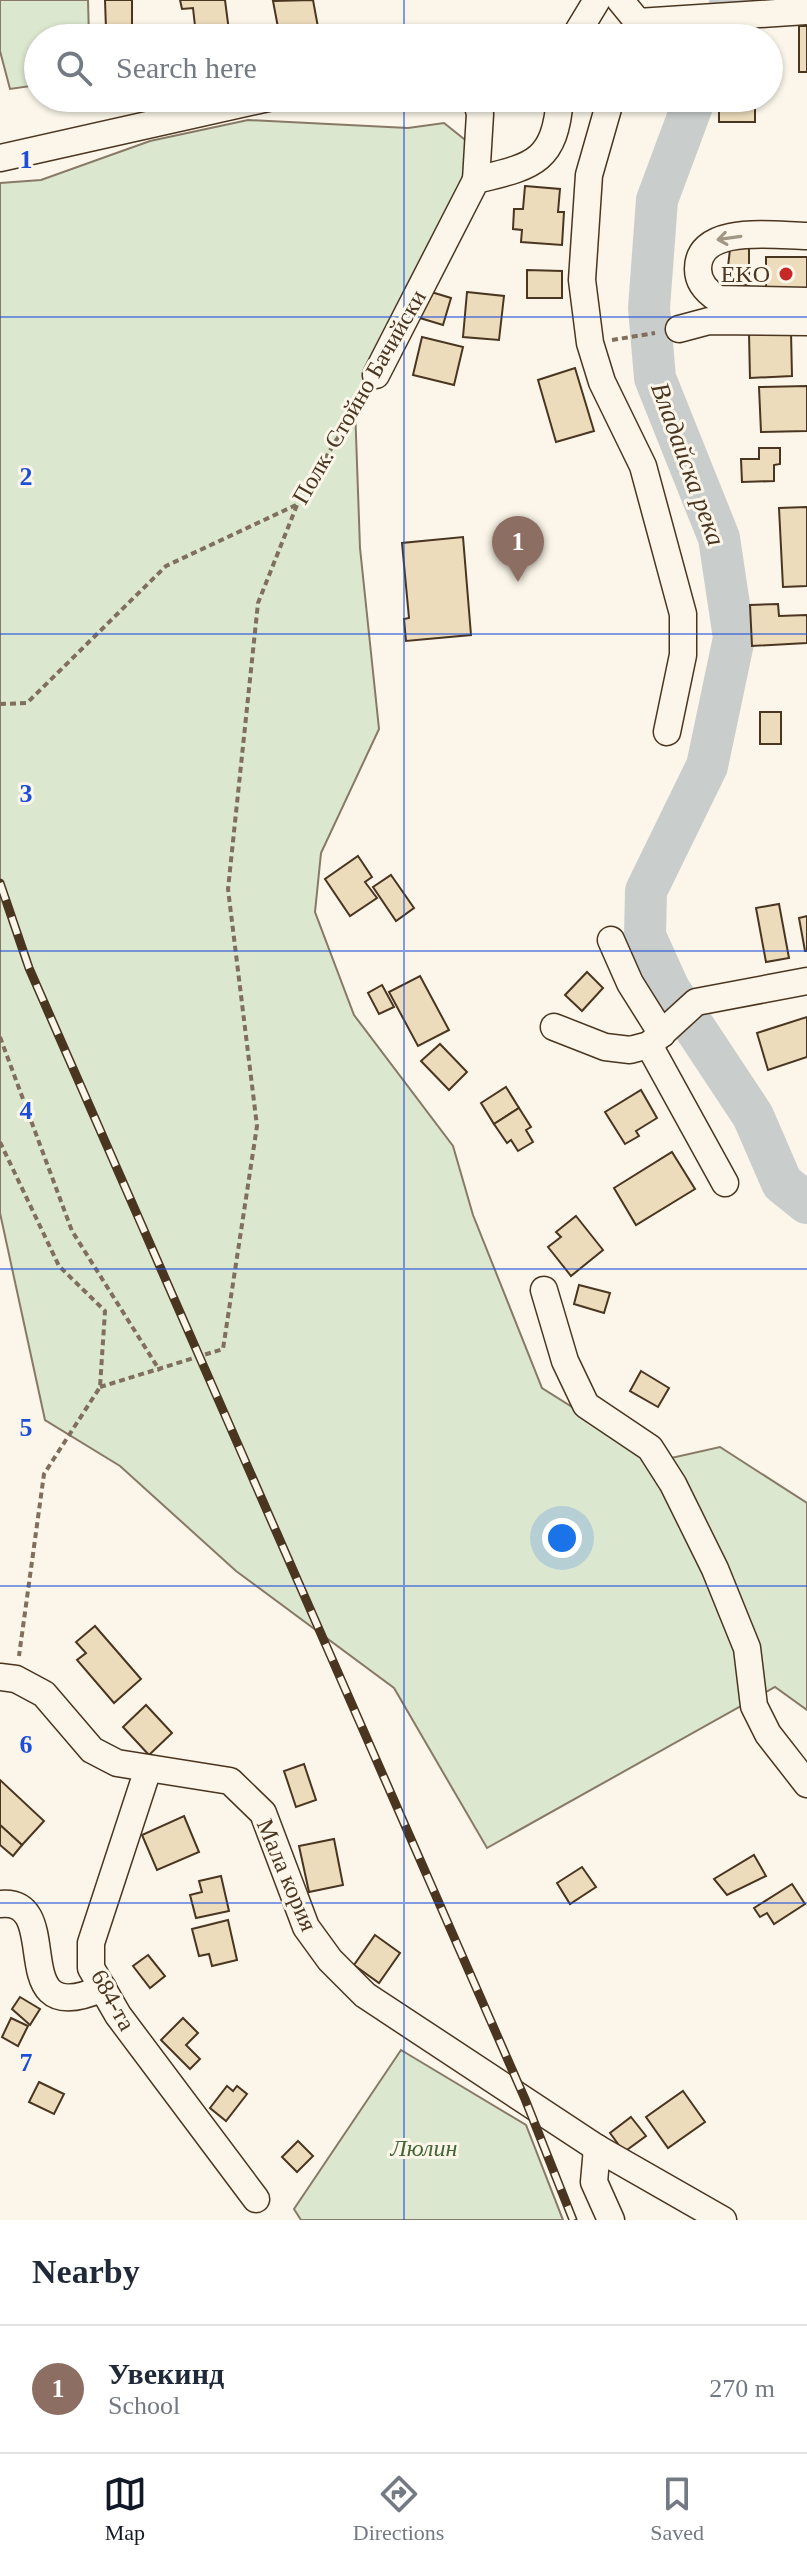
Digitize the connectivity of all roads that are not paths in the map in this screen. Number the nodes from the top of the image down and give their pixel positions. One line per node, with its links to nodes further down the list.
1 (597, 0): 5 (street)
2 (620, 0): 4 (street)
3 (807, 11): 4 (street)
4 (635, 20)
5 (582, 24)
6 (205, 112): 10 (street)
7 (480, 112): 11 (street)
8 (558, 112): 11 (street)
9 (607, 112): 17 (street)
10 (0, 158)
11 (476, 180): 16 (street, Полк. Стойно Бачийски)
12 (807, 236): 13 (street, one-way to 13)
13 (807, 301)
14 (807, 322): 15 (street)
15 (679, 329)
16 (376, 375)
17 (667, 732)
18 (611, 940): 21 (street)
19 (807, 981): 21 (street)
20 (554, 1027): 21 (street)
21 (655, 1039): 22 (street)
22 (725, 1183)
23 (544, 1290): 26 (street)
24 (8, 1678): 25 (street, Мала кория)
25 (148, 1769): 28 (street, 684-та); 29 (street, Мала кория)
26 (807, 1784)
27 (0, 1904): 28 (street)
28 (103, 1988): 30 (street, 684-та)
29 (597, 2148): 31 (street); 32 (street, Мала кория)
30 (256, 2199)
31 (611, 2220)
32 (723, 2220)

